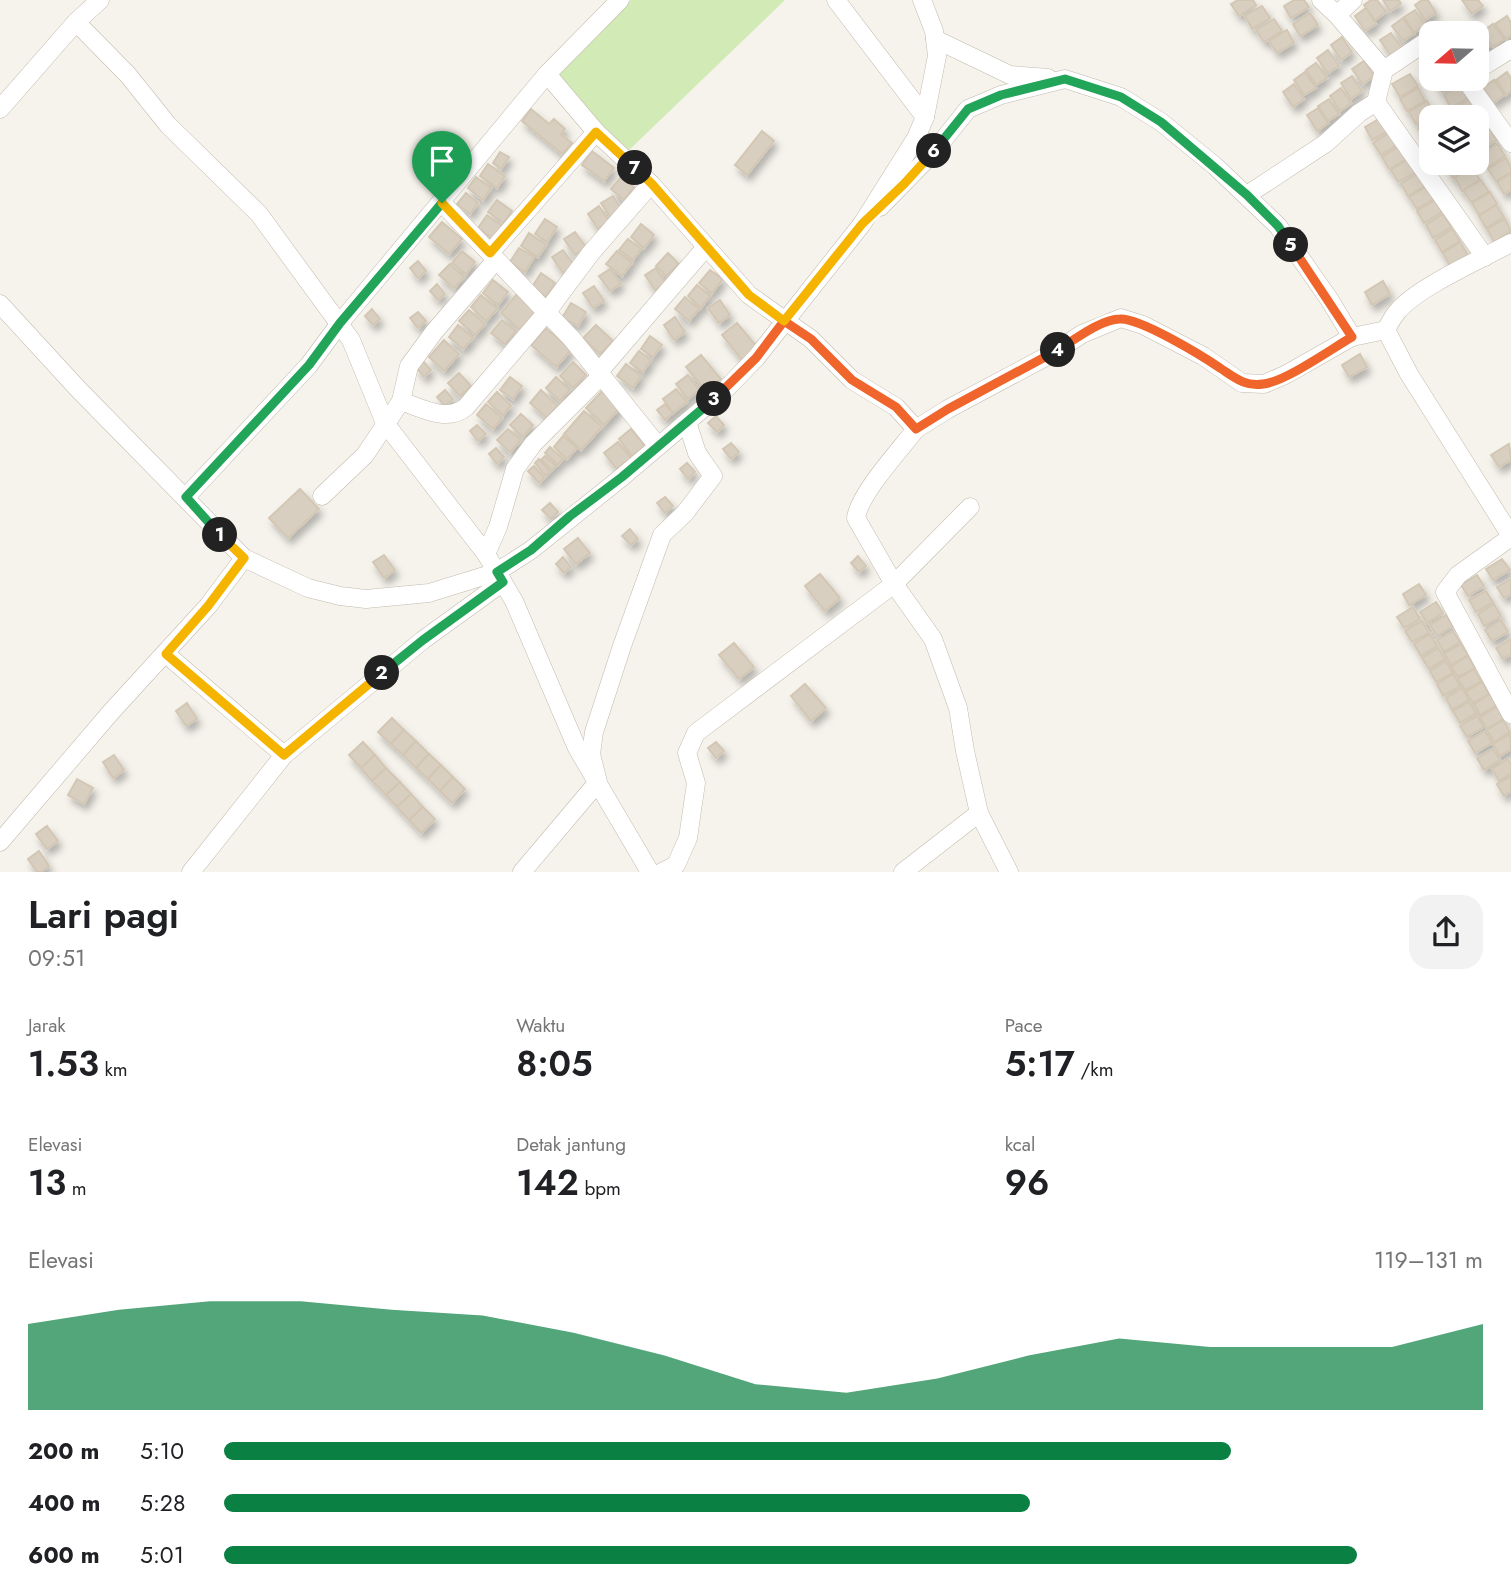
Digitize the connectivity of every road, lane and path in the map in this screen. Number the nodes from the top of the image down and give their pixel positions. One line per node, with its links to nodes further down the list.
1 (100, 0): 8 (street)
2 (620, 0): 14 (street)
3 (836, 0): 19 (street)
4 (922, 0): 9 (street)
5 (1321, 0): 7 (street)
6 (1353, 0): 7 (street)
7 (1338, 15): 13 (street)
8 (76, 22): 18 (street); 33 (street)
9 (935, 38): 15 (street); 19 (street)
10 (1419, 46): 13 (street)
11 (1511, 50): 12 (street)
12 (1489, 63)
13 (1384, 70): 17 (street)
14 (547, 74): 20 (street); 24 (street)
15 (1065, 79): 23 (street); 25 (street)
16 (1474, 91): 21 (street)
17 (1376, 102): 23 (street); 29 (street)
18 (0, 109)
19 (925, 117): 25 (street)
20 (596, 132): 22 (street); 28 (street)
21 (1511, 143)
22 (652, 184): 27 (street); 31 (street)
23 (1247, 195): 35 (street)
24 (442, 203): 28 (street); 33 (street)
25 (862, 224): 32 (street)
26 (1511, 243): 29 (street)
27 (706, 247): 32 (street); 36 (street)
28 (493, 256): 31 (street); 37 (street)
29 (1485, 257): 34 (street)
30 (0, 303): 43 (street)
31 (547, 313): 36 (street); 37 (street)
32 (784, 321): 38 (street); 40 (street)
33 (340, 323): 39 (street); 43 (street)
34 (1386, 330): 35 (street); 45 (street)
35 (1352, 337): 40 (street)
36 (600, 374): 41 (street); 46 (street)
37 (401, 401): 39 (street)
38 (687, 422): 41 (street); 53 (street)
39 (385, 423): 42 (street); 46 (street)
40 (916, 429): 49 (street)
41 (659, 446): 48 (street)
42 (322, 496)
43 (186, 497): 47 (street)
44 (970, 508): 49 (street)
45 (1511, 537): 51 (street)
46 (485, 554): 48 (street)
47 (244, 558): 48 (street); 50 (street)
48 (500, 577): 52 (street); 53 (street)
49 (894, 584): 54 (street); 59 (street)
50 (166, 654): 52 (street); 55 (street)
51 (1511, 714)
52 (284, 755): 56 (street)
53 (598, 782): 57 (street); 58 (street)
54 (979, 813): 60 (street); 61 (street)
55 (0, 842)
56 (191, 872)
57 (522, 872)
58 (650, 872)
59 (662, 872)
60 (903, 872)
61 (1009, 872)

